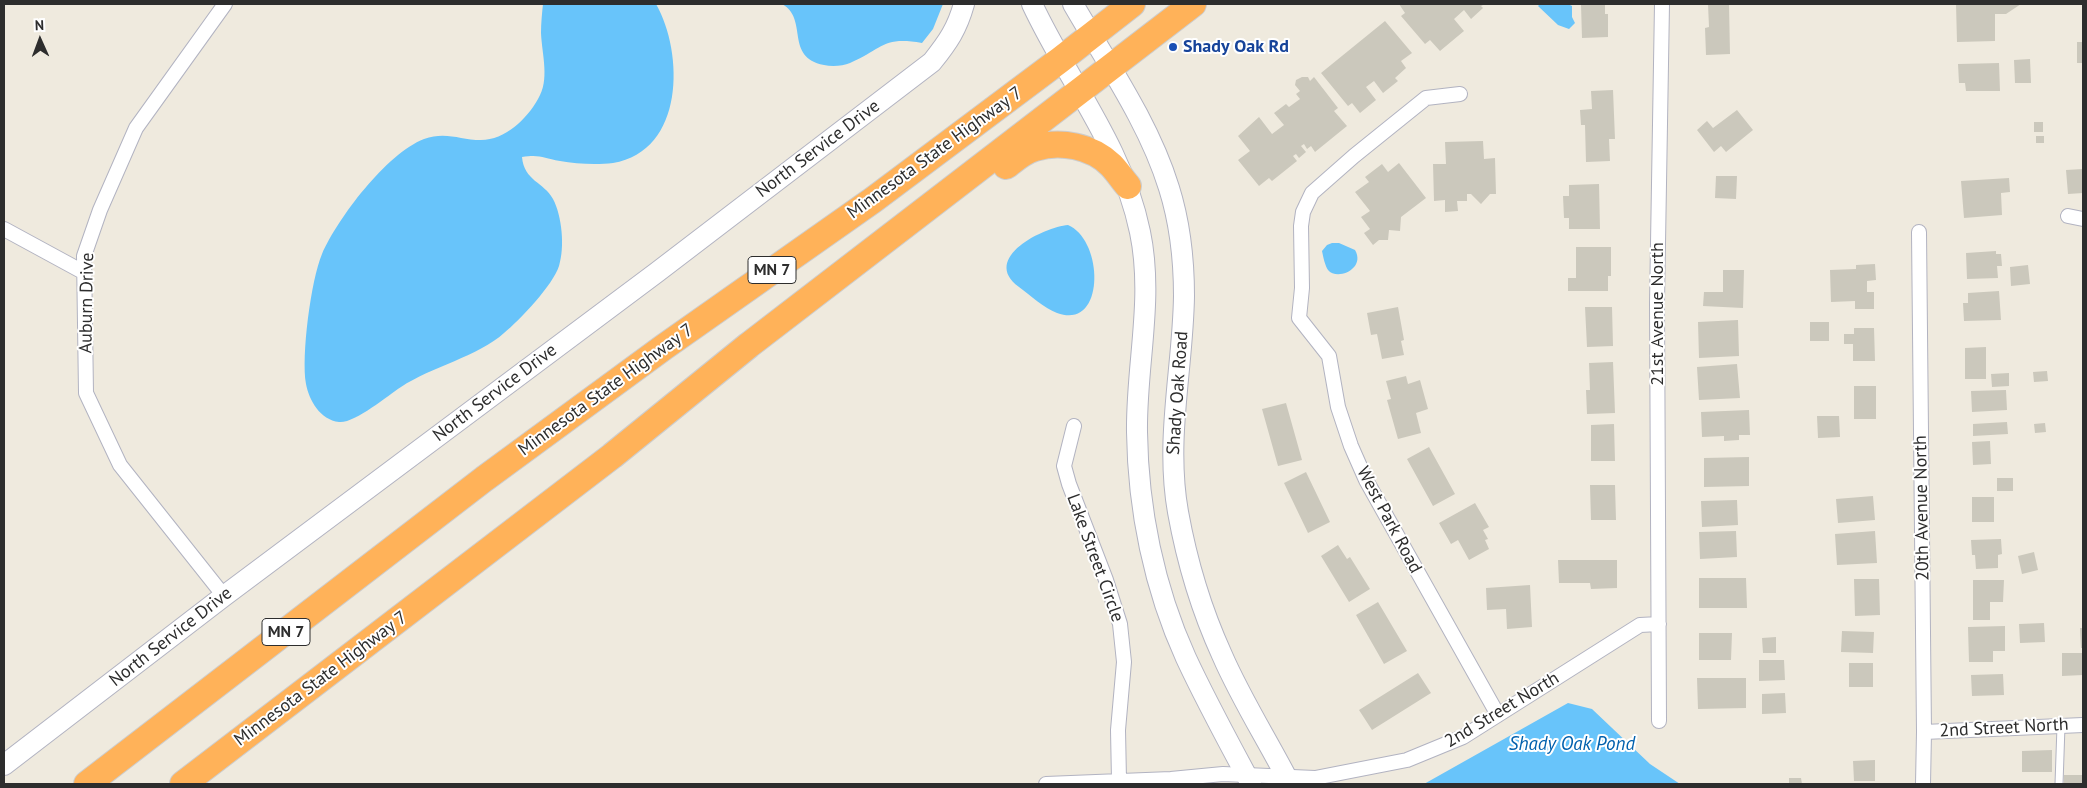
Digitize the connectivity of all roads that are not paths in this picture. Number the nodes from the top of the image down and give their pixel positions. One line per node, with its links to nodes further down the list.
1 (224, 4): 18 (street, Auburn Drive)
2 (964, 4): 21 (main road, North Service Drive)
3 (1032, 4): 9 (main road, Shady Oak Road)
4 (1073, 4): 8 (main road, Shady Oak Road)
5 (1132, 4): 8 (highway, Minnesota State Highway 7 / MN 7)
6 (1193, 4): 10 (highway, Minnesota State Highway 7 / MN 7)
7 (1662, 4): 22 (street, 21st Avenue North)
8 (1091, 36): 9 (highway, Minnesota State Highway 7 / MN 7); 10 (main road, Shady Oak Road)
9 (1060, 60): 11 (main road, Shady Oak Road); 32 (highway, Minnesota State Highway 7 / MN 7)
10 (1111, 68): 11 (highway, Minnesota State Highway 7 / MN 7); 31 (main road, Shady Oak Road)
11 (1080, 91): 13 (main road, Shady Oak Road); 19 (highway, Minnesota State Highway 7 / MN 7)
12 (1460, 94): 23 (street, West Park Road)
13 (1128, 186): 19 (highway); 29 (main road, Shady Oak Road)
14 (2068, 216): 15 (street)
15 (2083, 219)
16 (4, 229): 18 (street)
17 (1918, 232): 27 (street, 20th Avenue North)
18 (85, 273): 21 (street, Auburn Drive)
19 (749, 345): 33 (highway, Minnesota State Highway 7 / MN 7)
20 (1074, 426): 30 (street, Lake Street Circle)
21 (224, 596): 28 (main road, North Service Drive)
22 (1658, 624): 23 (street, 2nd Street North); 24 (street, 21st Avenue North)
23 (1498, 715): 31 (street, 2nd Street North)
24 (1660, 721)
25 (2083, 725): 26 (street, 2nd Street North)
26 (2061, 726): 27 (street, 2nd Street North); 36 (lane)
27 (1924, 732): 35 (street, 20th Avenue North)
28 (4, 765)
29 (1248, 779): 30 (street, 2nd Street North); 31 (street, 2nd Street North)
30 (1119, 780): 34 (street, 2nd Street North)
31 (1288, 780)
32 (87, 784)
33 (183, 784)
34 (1046, 784)
35 (1923, 784)
36 (2059, 784)

